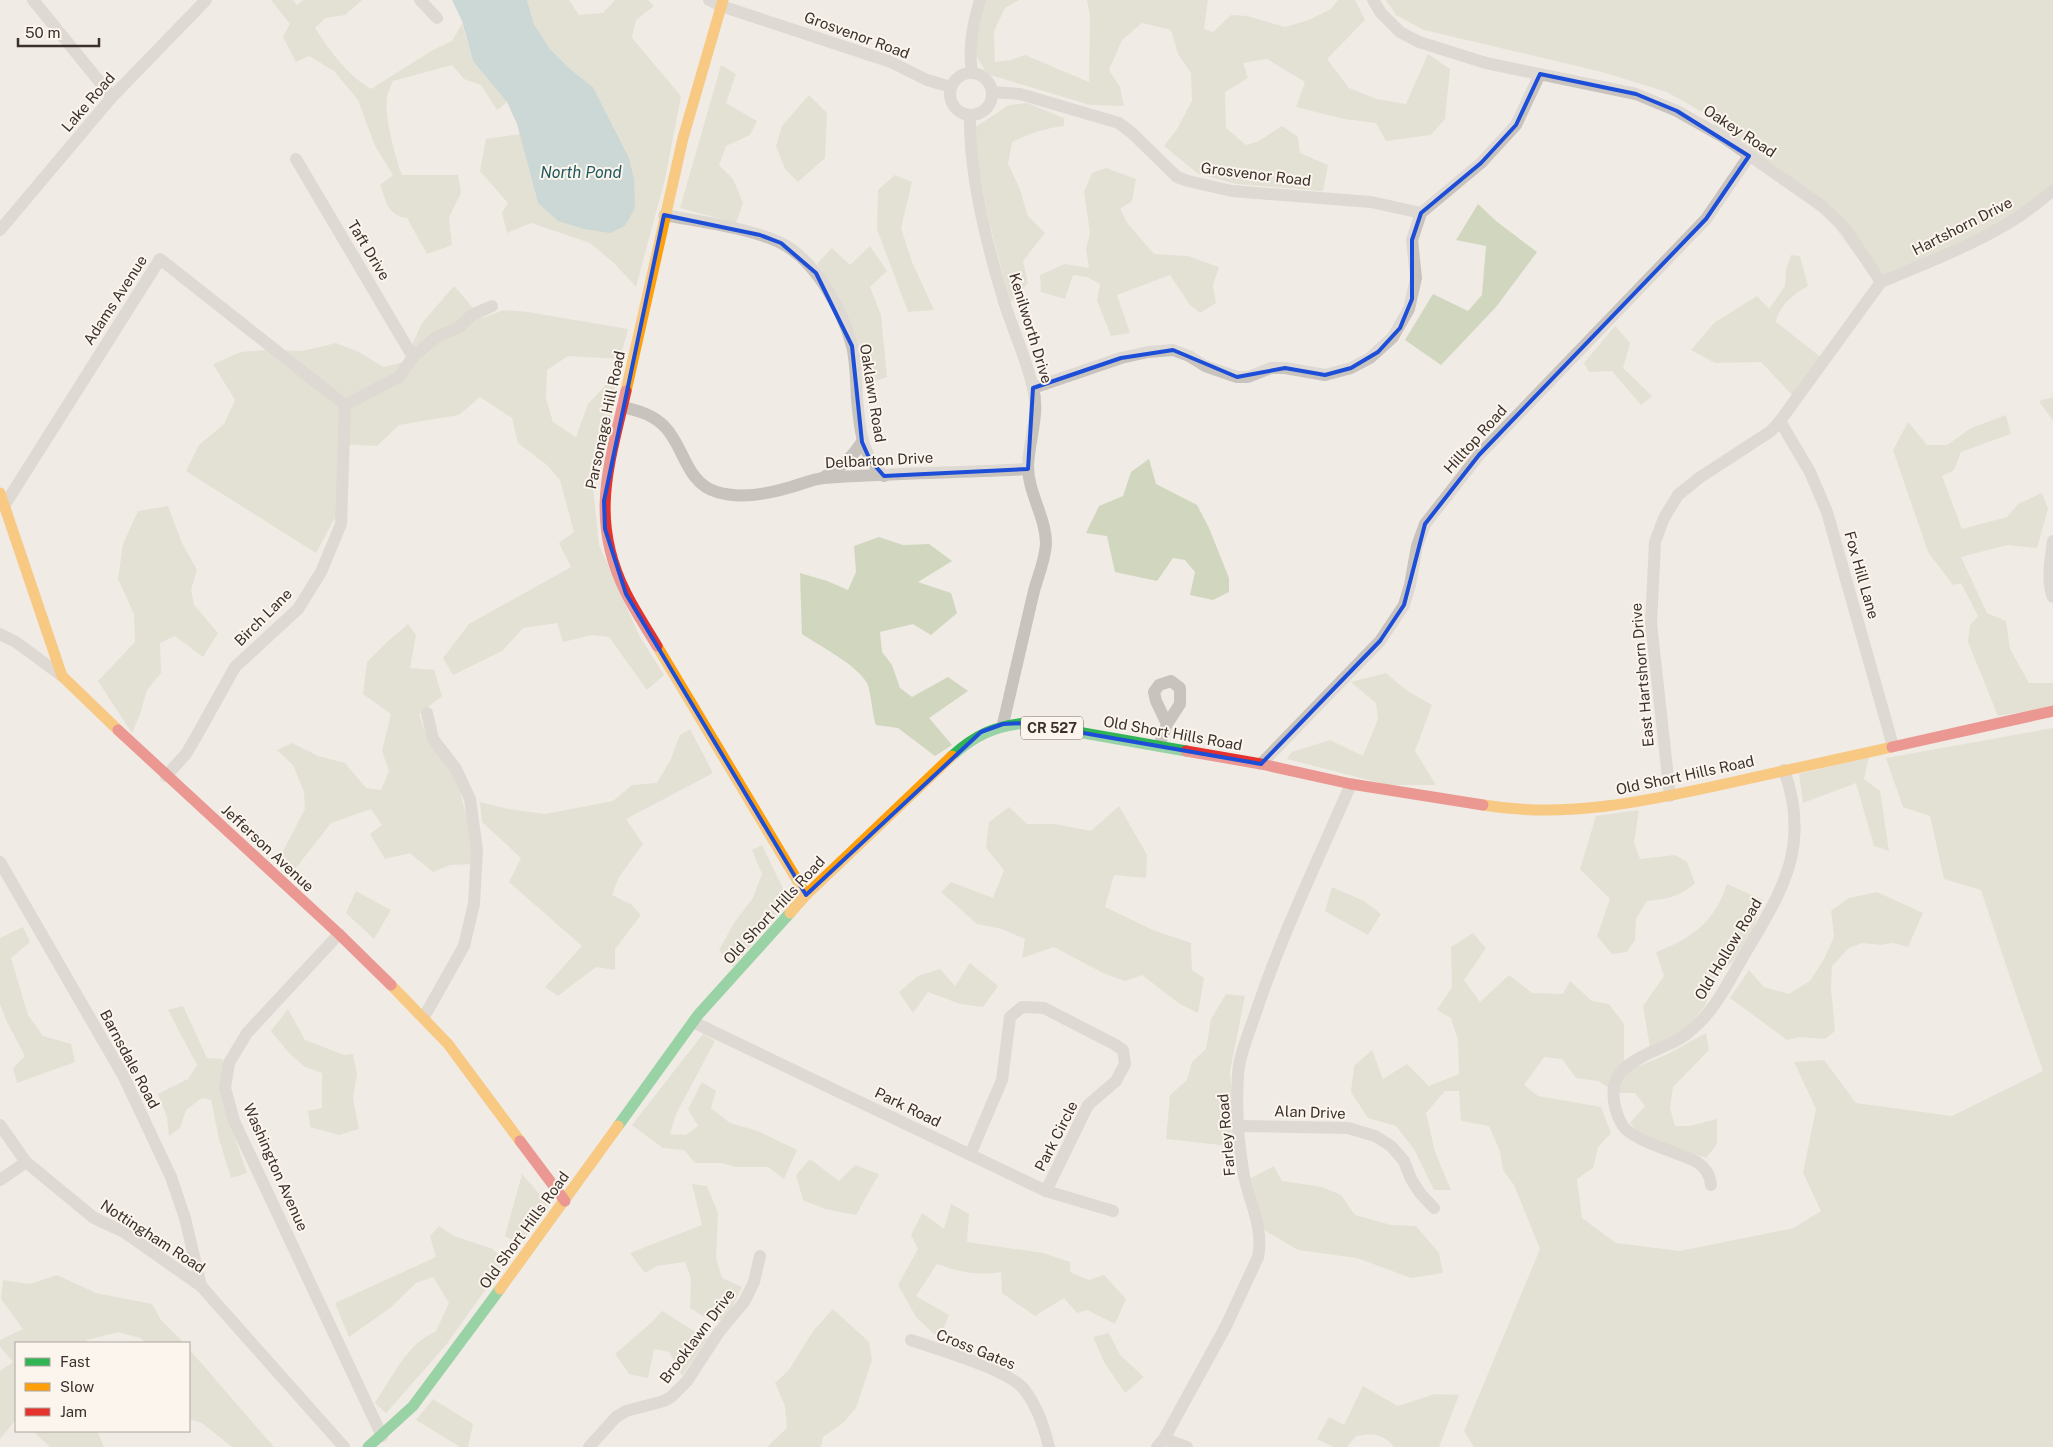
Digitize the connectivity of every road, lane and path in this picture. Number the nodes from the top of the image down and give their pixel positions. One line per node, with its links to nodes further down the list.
1 (33, 0): 13 (street)
2 (206, 0): 13 (street, Lake Road)
3 (420, 0): 8 (street)
4 (709, 0): 7 (street, Grosvenor Road)
5 (980, 0): 9 (street)
6 (1373, 0): 10 (street, Oakey Road)
7 (722, 3): 11 (street, Grosvenor Road); 19 (main road, Parsonage Hill Road)
8 (437, 18)
9 (972, 73): 11 (street); 12 (street)
10 (1540, 74): 15 (street, Oakey Road); 18 (street)
11 (951, 88): 14 (street)
12 (992, 92): 14 (street); 18 (street, Grosvenor Road)
13 (112, 97): 20 (street, Lake Road)
14 (970, 116): 24 (street, Kenilworth Drive)
15 (1749, 156): 21 (street, Oakey Road); 44 (street, Hilltop Road)
16 (296, 159): 23 (street, Taft Drive)
17 (2053, 190): 21 (street, Hartshorn Drive)
18 (1421, 213): 24 (street)
19 (664, 215): 26 (main road, Parsonage Hill Road); 28 (street, Oaklawn Road)
20 (0, 230)
21 (1881, 282): 27 (street, East Hartshorn Drive)
22 (492, 306): 23 (street)
23 (413, 357): 25 (street)
24 (1034, 388): 29 (street, Kenilworth Drive)
25 (345, 405): 33 (street, Adams Avenue); 46 (street, Birch Lane)
26 (623, 407): 31 (street, Delbarton Drive); 50 (main road, Parsonage Hill Road)
27 (1780, 421): 43 (street, Fox Hill Lane); 48 (street, East Hartshorn Drive)
28 (862, 442): 30 (street, Oaklawn Road); 31 (street)
29 (1028, 469): 30 (street, Delbarton Drive); 40 (street, Kenilworth Drive)
30 (884, 476): 31 (street, Delbarton Drive)
31 (821, 478)
32 (0, 493): 33 (main road, Jefferson Avenue)
33 (4, 506): 37 (main road, Jefferson Avenue)
34 (2053, 541): 35 (street)
35 (2053, 596)
36 (0, 634): 37 (street)
37 (62, 676): 46 (main road, Jefferson Avenue)
38 (2053, 711): 43 (main road, Old Short Hills Road / CR 527)
39 (427, 713): 52 (street)
40 (1003, 724): 42 (main road, Old Short Hills Road / CR 527); 50 (main road, Old Short Hills Road / CR 527)
41 (1167, 724): 42 (street)
42 (1160, 746): 44 (main road, Old Short Hills Road / CR 527)
43 (1893, 746): 45 (main road, Old Short Hills Road / CR 527)
44 (1261, 764): 47 (main road, Old Short Hills Road / CR 527)
45 (1784, 770): 48 (main road, Old Short Hills Road / CR 527); 59 (street, Old Hollow Road)
46 (166, 776): 51 (main road, Jefferson Avenue)
47 (1351, 784): 48 (main road, Old Short Hills Road / CR 527); 55 (street, Farley Road)
48 (1670, 796)
49 (0, 862): 65 (street, Barnsdale Road)
50 (806, 894): 53 (main road, Old Short Hills Road / CR 527)
51 (340, 934): 52 (main road, Jefferson Avenue); 67 (street, Washington Avenue)
52 (424, 1017): 61 (main road, Jefferson Avenue)
53 (693, 1022): 56 (street, Park Road); 61 (main road, Old Short Hills Road / CR 527)
54 (0, 1125): 57 (street, Nottingham Road)
55 (1238, 1126): 62 (street, Alan Drive); 68 (street, Farley Road)
56 (970, 1155): 60 (street, Park Road); 60 (street, Park Circle)
57 (26, 1162): 58 (street); 65 (street, Nottingham Road)
58 (0, 1180)
59 (1711, 1185)
60 (1046, 1191): 63 (street, Park Road)
61 (565, 1201): 67 (main road, Old Short Hills Road / CR 527)
62 (1434, 1208)
63 (1112, 1211)
64 (760, 1256): 71 (street, Brooklawn Drive)
65 (201, 1286): 69 (street, Nottingham Road)
66 (911, 1340): 72 (street, Cross Gates)
67 (382, 1436): 70 (main road, Old Short Hills Road / CR 527)
68 (1161, 1443): 73 (street)
69 (344, 1447)
70 (368, 1447)
71 (589, 1447)
72 (1049, 1447)
73 (1187, 1447)

